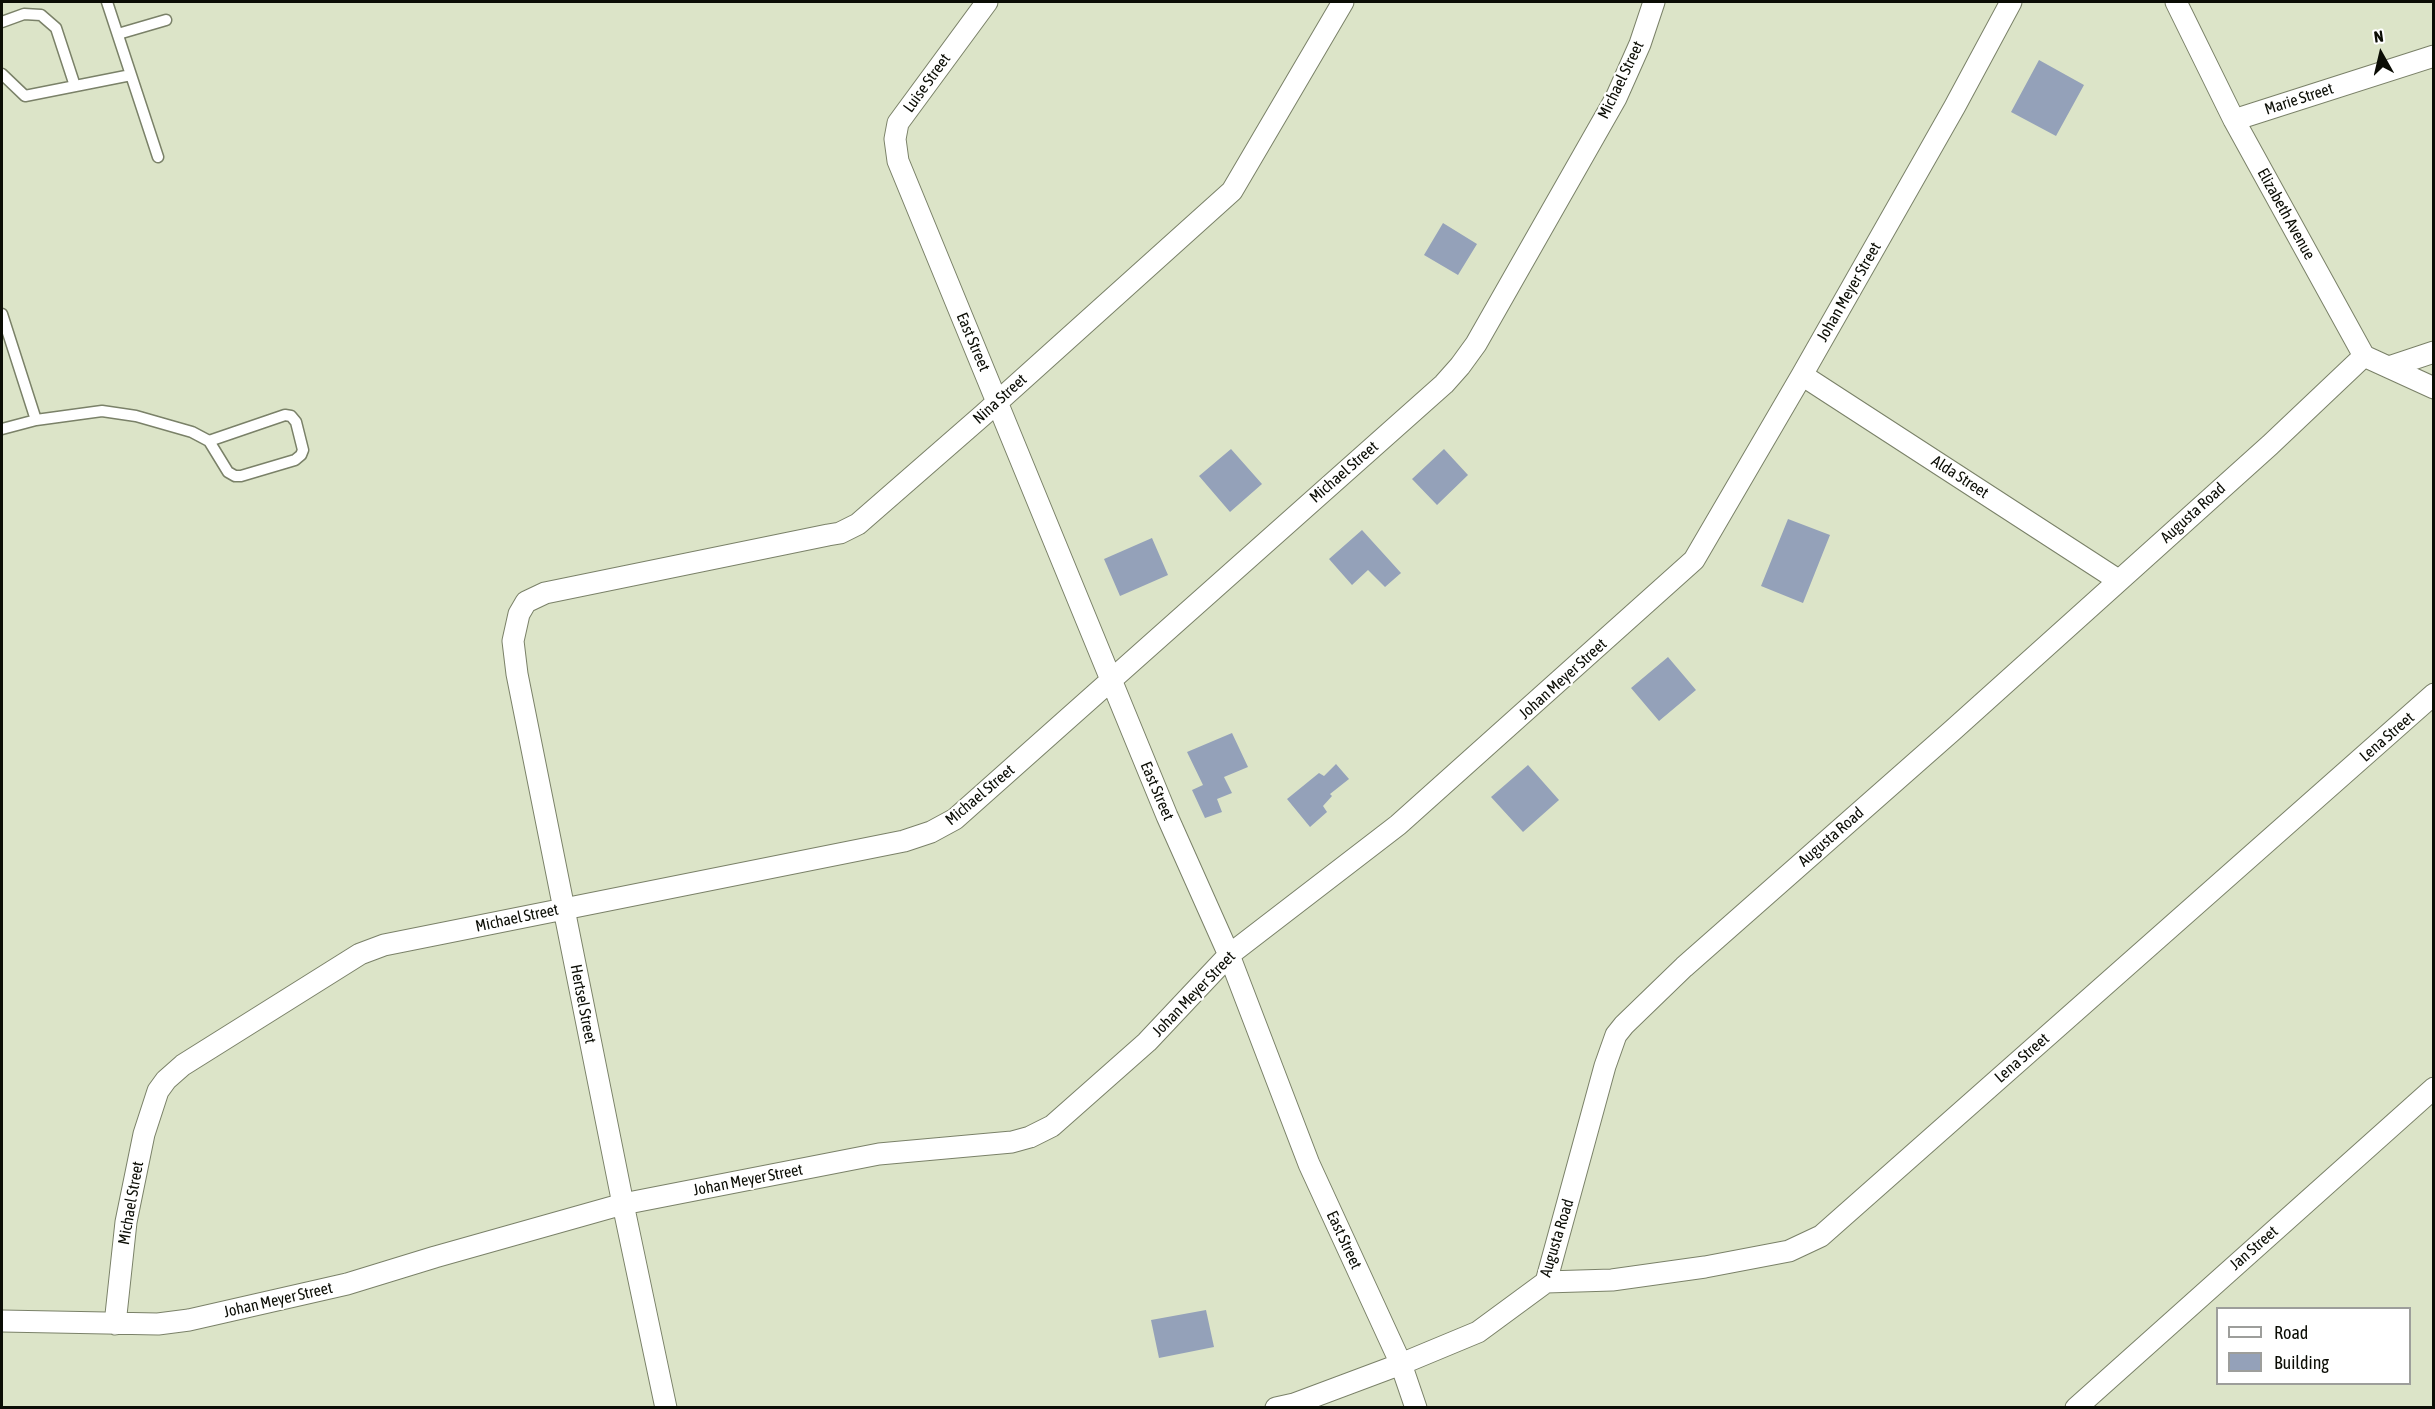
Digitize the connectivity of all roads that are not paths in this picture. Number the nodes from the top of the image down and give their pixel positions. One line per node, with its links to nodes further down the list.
1 (107, 2): 9 (lane)
2 (987, 2): 16 (street, Luise Street)
3 (1343, 2): 23 (street, Nina Street)
4 (1654, 2): 29 (street, Michael Street)
5 (2011, 2): 21 (street, Johan Meyer Street)
6 (2176, 2): 14 (street, Elizabeth Avenue)
7 (166, 20): 9 (lane)
8 (2, 22): 13 (lane)
9 (118, 34): 12 (lane)
10 (2433, 56): 14 (street, Marie Street)
11 (2, 74): 13 (lane)
12 (131, 75): 13 (lane); 15 (lane)
13 (75, 86)
14 (2234, 120): 19 (street, Elizabeth Avenue)
15 (158, 157)
16 (903, 173): 23 (street, East Street)
17 (2, 314): 24 (lane)
18 (2433, 352): 20 (street)
19 (2364, 356): 20 (street); 27 (street, Augusta Road)
20 (2389, 367): 22 (street)
21 (1802, 375): 27 (street, Alda Street); 32 (street, Johan Meyer Street)
22 (2433, 388)
23 (998, 400): 28 (street, Nina Street); 29 (street, East Street)
24 (36, 420): 25 (lane); 26 (lane)
25 (2, 429)
26 (209, 441): 26 (lane)
27 (2118, 579): 35 (street, Augusta Road)
28 (526, 602): 31 (street, Hertsel Street)
29 (1111, 679): 31 (street, Michael Street); 32 (street, East Street)
30 (2433, 694): 35 (street, Lena Street)
31 (564, 908): 34 (street, Hertsel Street); 37 (street, Michael Street)
32 (1229, 955): 34 (street, Johan Meyer Street); 38 (street, East Street)
33 (2433, 1088): 42 (street, Jan Street)
34 (623, 1204): 37 (street, Johan Meyer Street); 39 (street, Hertsel Street)
35 (1546, 1282): 38 (street, Augusta Road)
36 (2, 1321): 37 (street, Johan Meyer Street)
37 (116, 1324)
38 (1401, 1364): 40 (street, Augusta Road); 41 (street, East Street)
39 (666, 1407)
40 (1276, 1407)
41 (1416, 1407)
42 (2076, 1407)

